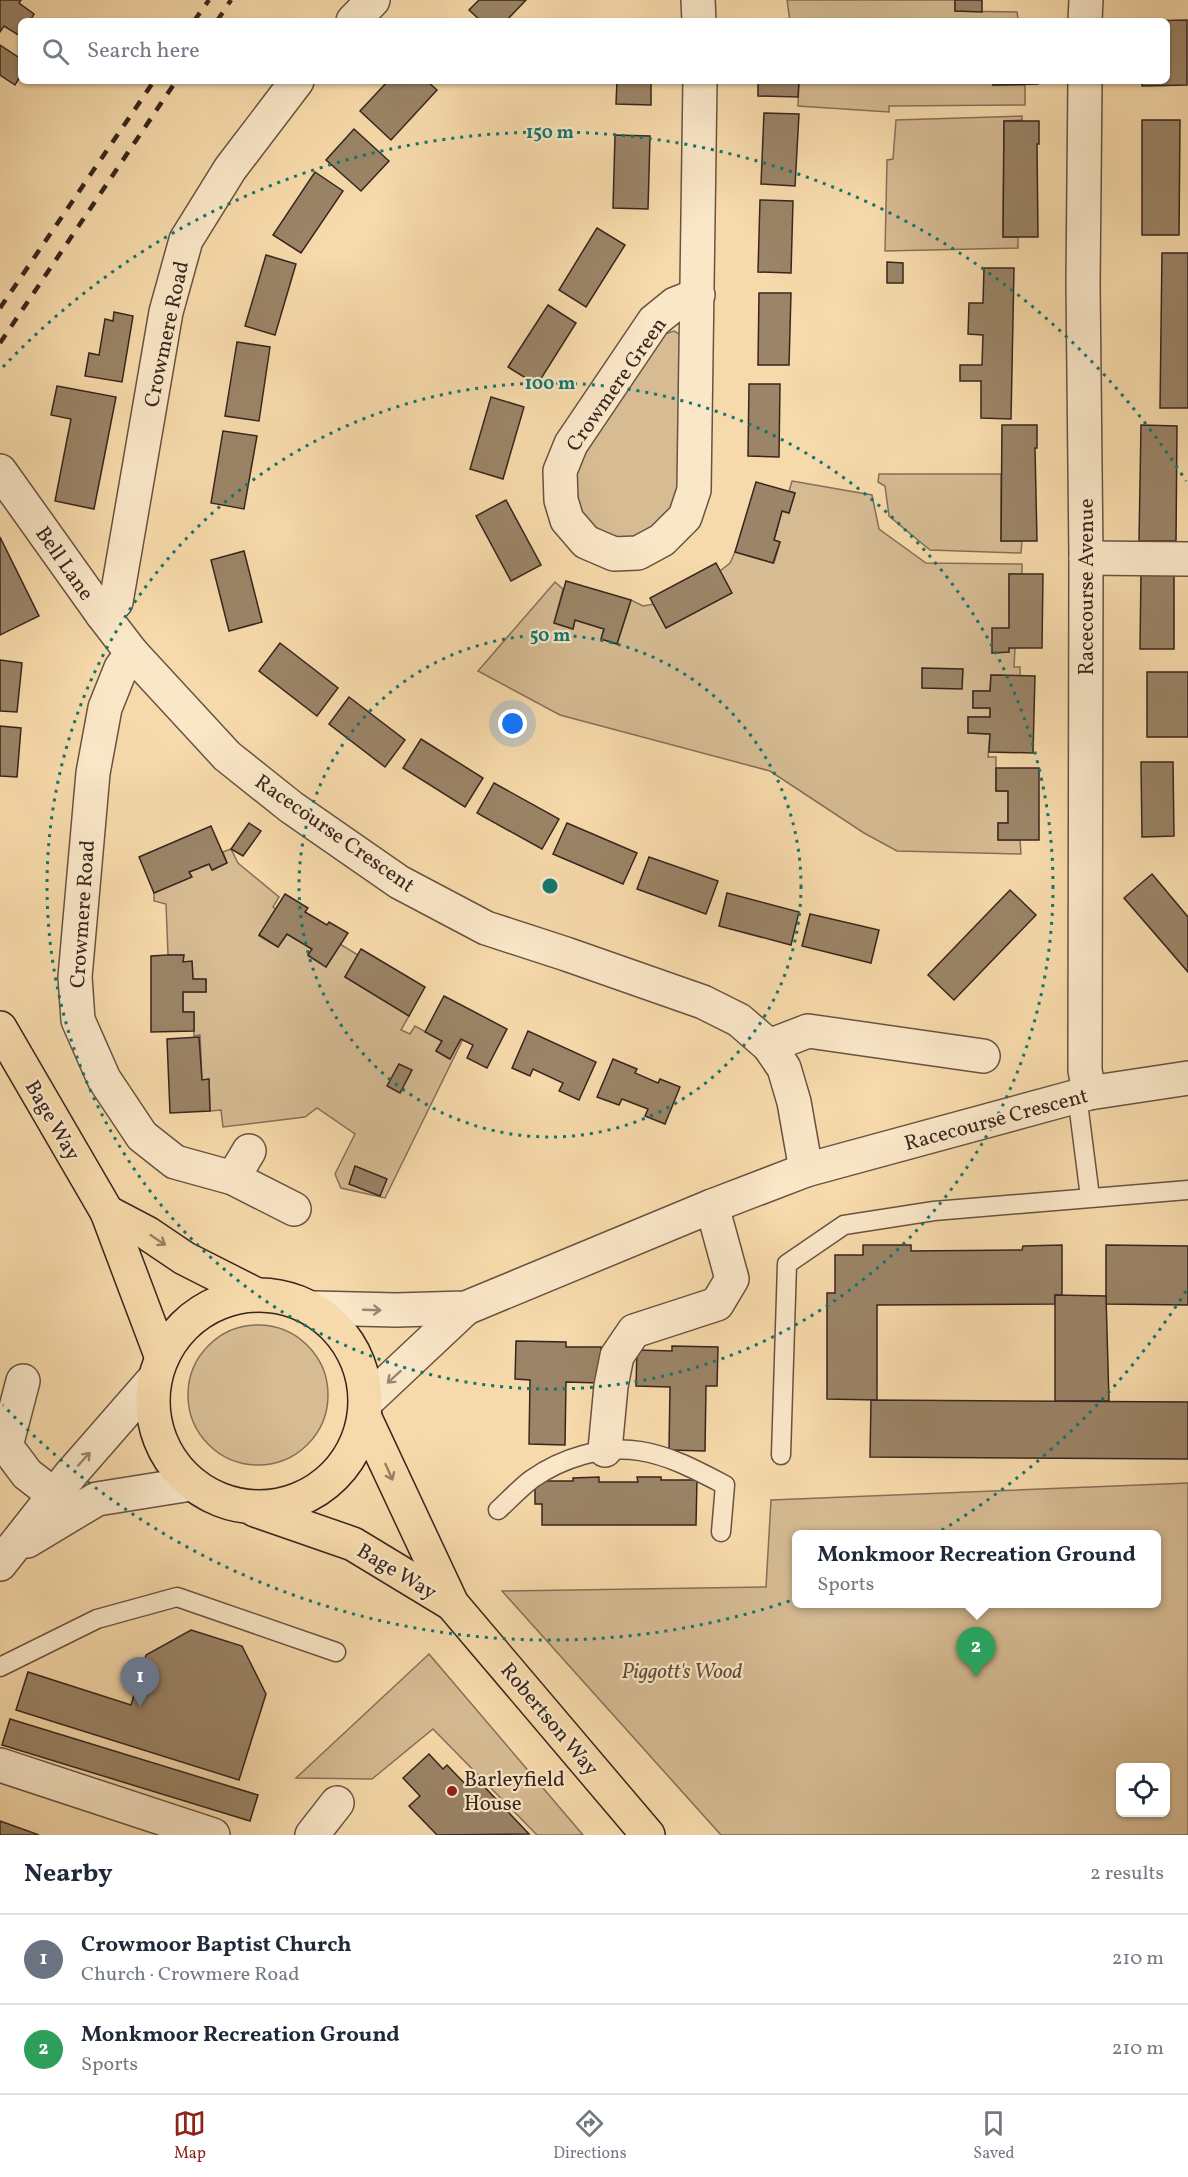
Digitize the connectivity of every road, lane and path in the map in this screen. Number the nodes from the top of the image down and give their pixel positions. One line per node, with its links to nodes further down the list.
1 (373, 0): 4 (street)
2 (698, 0): 5 (street)
3 (1086, 0): 6 (street)
4 (356, 18)
5 (699, 18)
6 (1086, 18)
7 (295, 84): 14 (street, Crowmere Road)
8 (700, 84): 10 (street, Crowmere Green)
9 (1085, 84): 12 (street, Racecourse Avenue)
10 (698, 295): 10 (street, Crowmere Green)
11 (0, 471): 14 (street, Bell Lane)
12 (1086, 558): 13 (street); 20 (street, Racecourse Avenue)
13 (1188, 559)
14 (102, 614): 15 (street, Bell Lane)
15 (132, 653): 17 (street, Racecourse Crescent); 25 (street, Crowmere Road)
16 (0, 1028): 26 (main road, Bage Way)
17 (769, 1046): 18 (street); 21 (street, Racecourse Crescent)
18 (983, 1056)
19 (1188, 1078): 20 (street, Racecourse Crescent)
20 (1083, 1094): 21 (street, Racecourse Crescent); 23 (lane)
21 (806, 1170): 24 (street, Racecourse Crescent)
22 (1188, 1190): 23 (lane)
23 (1090, 1197): 34 (lane)
24 (712, 1206): 29 (street, Racecourse Crescent); 33 (street)
25 (294, 1209)
26 (106, 1212): 27 (main road, one-way to 27); 30 (main road, Bage Way)
27 (255, 1294): 28 (main road); 30 (main road)
28 (314, 1308): 29 (street, Racecourse Crescent, one-way to 29); 32 (main road)
29 (466, 1308): 32 (street, Racecourse Crescent, one-way to 32)
30 (158, 1368): 35 (main road); 36 (street, one-way to 30)
31 (23, 1381): 36 (street)
32 (366, 1410): 37 (main road); 41 (main road, Bage Way, one-way to 41)
33 (605, 1450): 38 (lane); 39 (lane)
34 (781, 1455)
35 (191, 1484): 37 (main road); 40 (street)
36 (54, 1495): 40 (street)
37 (250, 1508): 41 (main road, Bage Way)
38 (498, 1510)
39 (721, 1532)
40 (4, 1559)
41 (452, 1604): 48 (main road, Robertson Way)
42 (336, 1652): 43 (lane)
43 (0, 1667)
44 (0, 1765): 46 (street)
45 (337, 1803): 47 (street)
46 (213, 1835)
47 (312, 1835)
48 (648, 1835)

